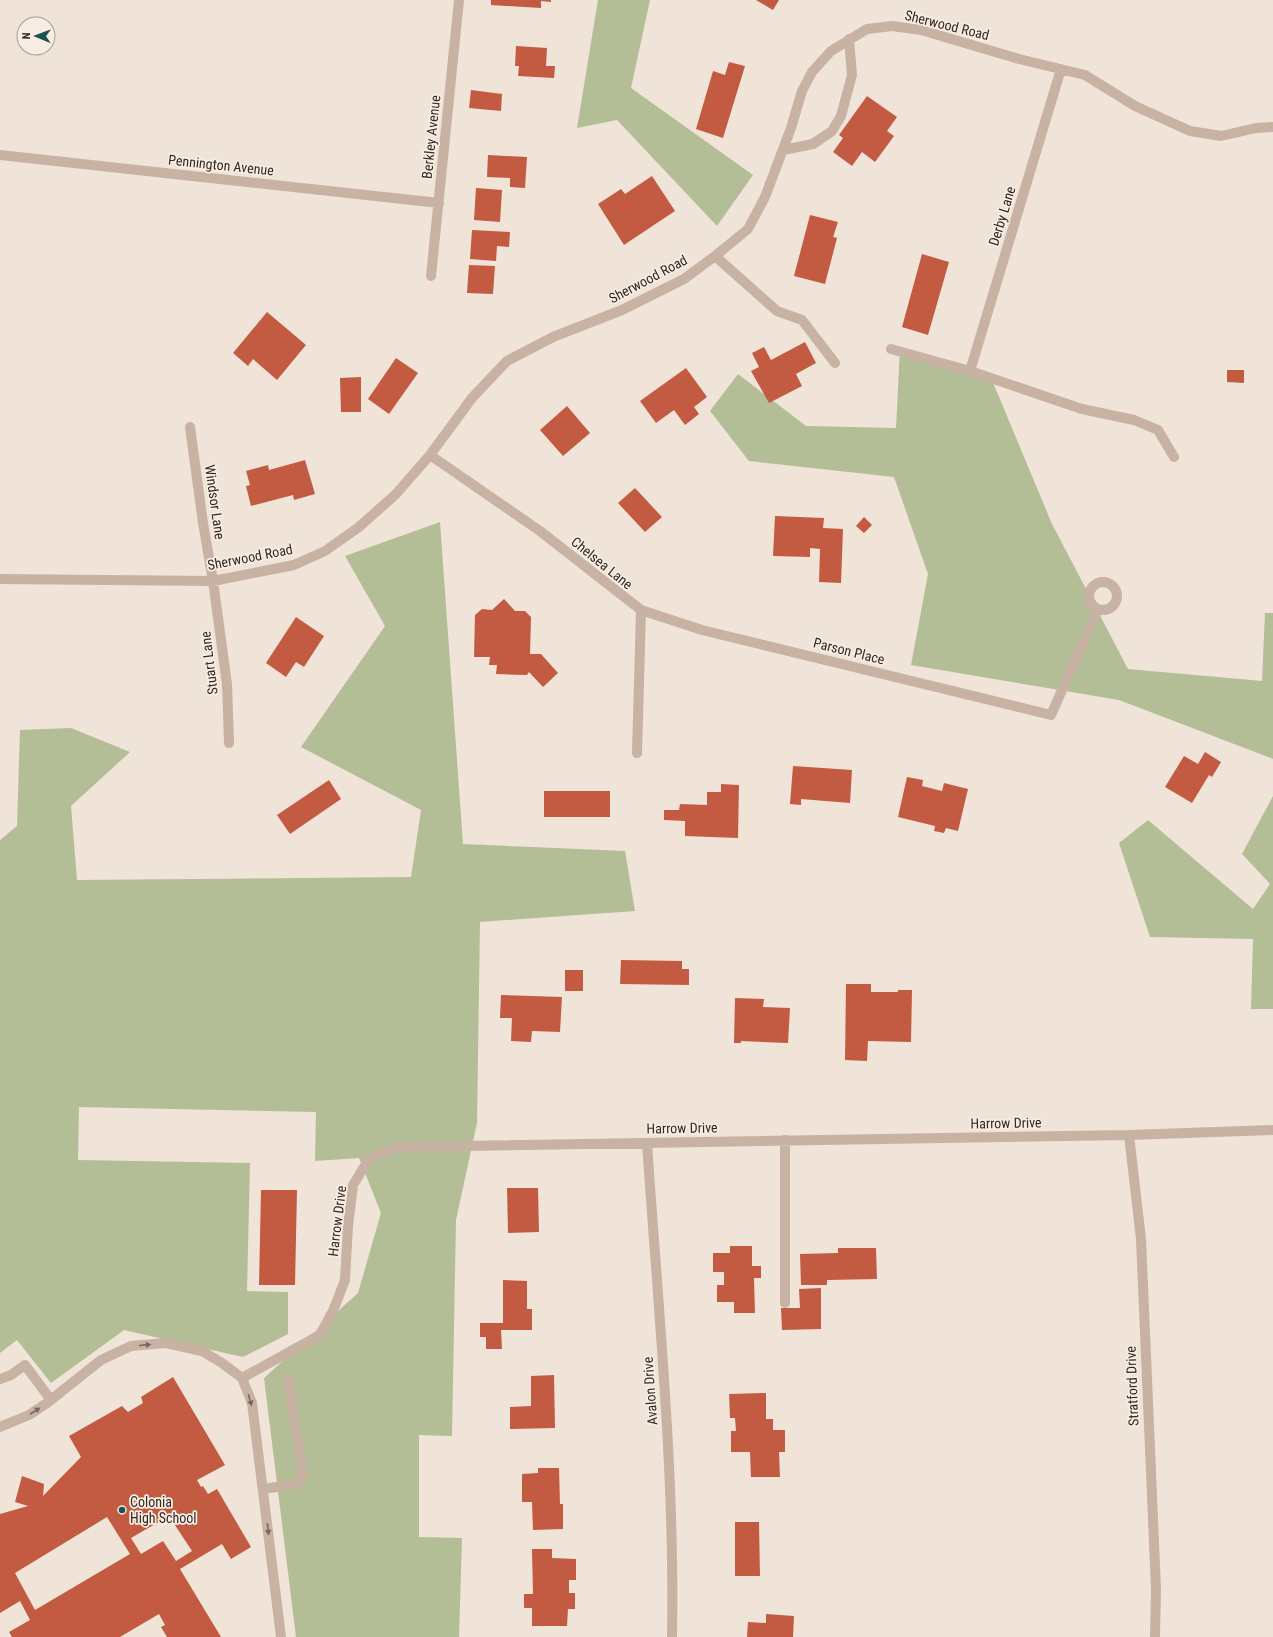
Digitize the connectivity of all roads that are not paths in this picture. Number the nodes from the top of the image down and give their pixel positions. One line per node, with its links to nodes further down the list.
1 (459, 0): 7 (street, Berkley Avenue)
2 (849, 39): 3 (street, Sherwood Road); 5 (street, Sherwood Road); 5 (street)
3 (1061, 69): 4 (street, Sherwood Road); 12 (street, Derby Lane)
4 (1273, 127)
5 (783, 150): 8 (street, Sherwood Road)
6 (0, 155): 7 (street, Pennington Avenue)
7 (439, 203): 9 (street, Berkley Avenue)
8 (714, 256): 11 (street); 14 (street, Sherwood Road)
9 (431, 276)
10 (890, 349): 12 (street)
11 (835, 363)
12 (970, 371): 15 (street)
13 (190, 427): 17 (street, Windsor Lane)
14 (430, 455): 17 (street, Sherwood Road); 19 (street, Chelsea Lane)
15 (1174, 457)
16 (0, 579): 17 (street, Sherwood Road)
17 (213, 580): 20 (street, Stuart Lane)
18 (1098, 609): 19 (street, Parson Place)
19 (641, 610): 21 (street)
20 (229, 743)
21 (637, 753)
22 (1273, 1130): 23 (street, Harrow Drive)
23 (1130, 1135): 24 (street, Harrow Drive); 35 (street, Stratford Drive)
24 (785, 1140): 25 (street, Harrow Drive); 26 (street)
25 (648, 1143): 27 (street, Harrow Drive); 34 (street, Avalon Drive)
26 (785, 1303)
27 (242, 1378): 30 (street, one-way to 27); 32 (street, one-way to 32)
28 (288, 1378): 32 (street)
29 (0, 1379): 30 (street)
30 (51, 1400): 31 (street, one-way to 30)
31 (0, 1427)
32 (263, 1489): 33 (street, one-way to 33)
33 (281, 1637)
34 (672, 1637)
35 (1155, 1637)

